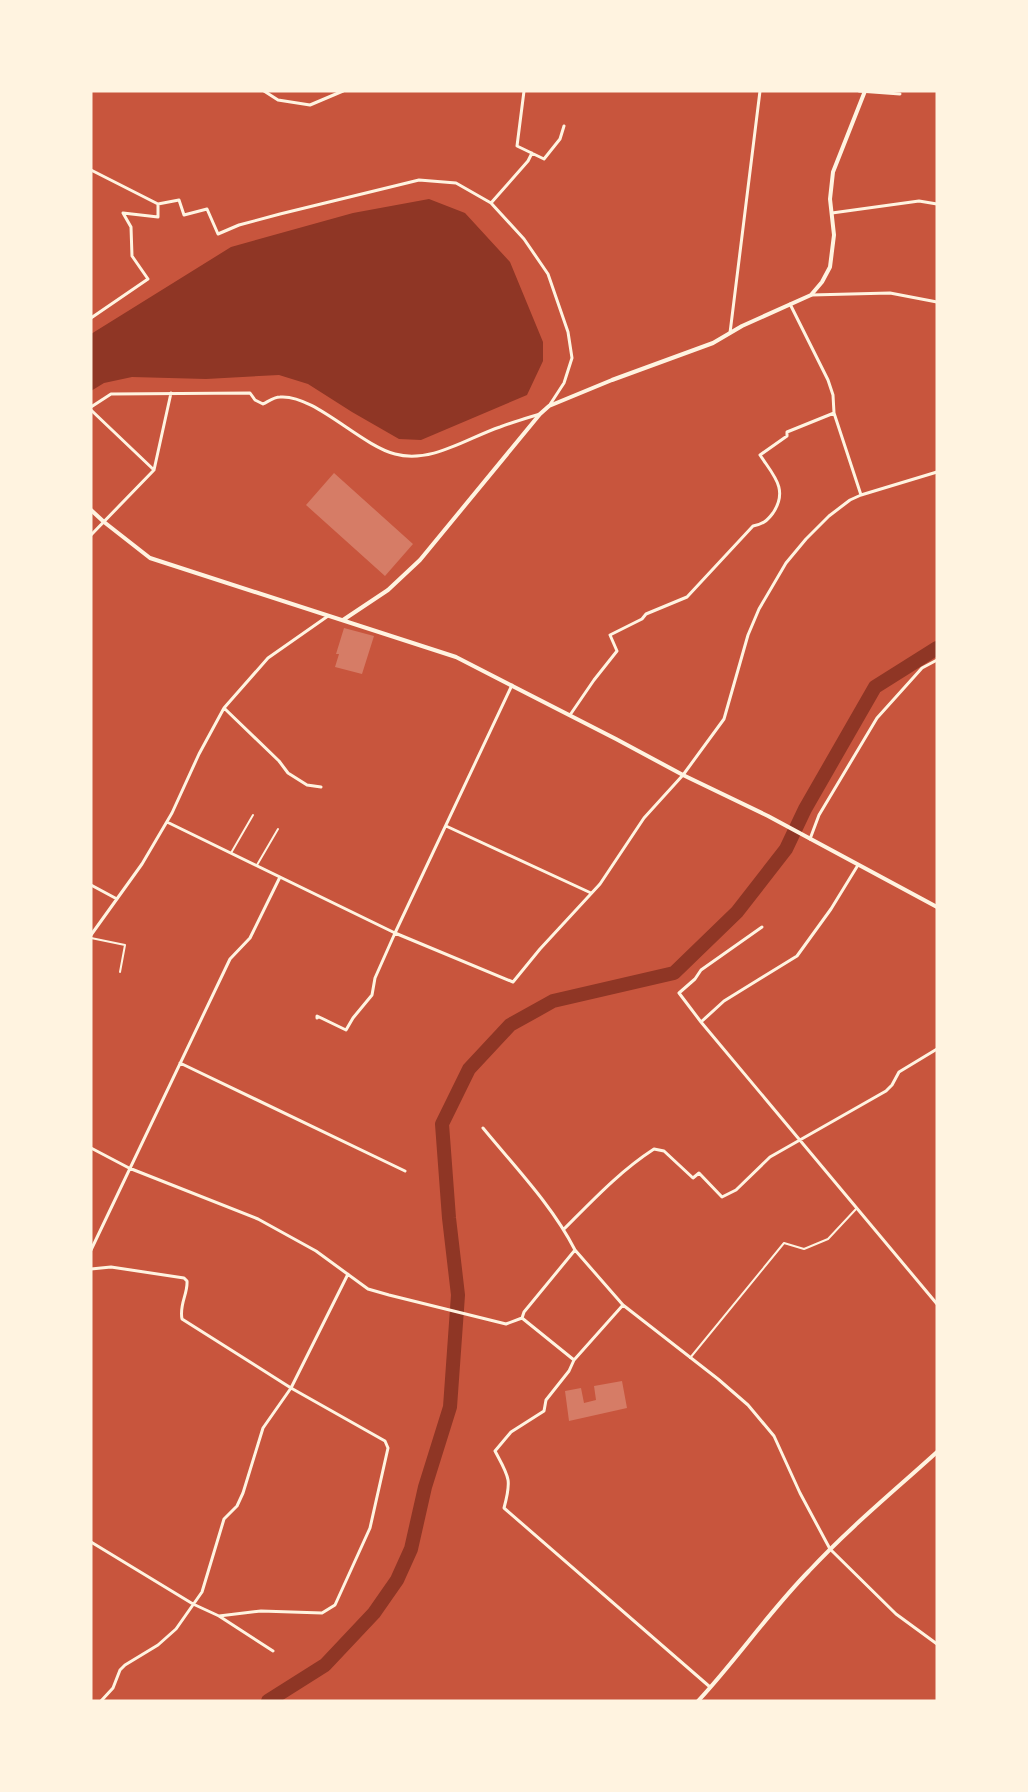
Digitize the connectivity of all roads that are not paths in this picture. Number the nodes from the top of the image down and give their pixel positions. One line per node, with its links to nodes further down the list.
1 (264, 91): 2 (street)
2 (343, 91)
3 (524, 91): 9 (street)
4 (760, 91): 19 (street)
5 (859, 91): 6 (street)
6 (864, 92): 7 (street); 14 (street)
7 (900, 94)
8 (564, 126): 9 (street)
9 (532, 153): 11 (street)
10 (91, 170): 12 (street)
11 (491, 203): 12 (street); 21 (street)
12 (158, 204): 18 (street)
13 (937, 204): 14 (street)
14 (832, 212): 15 (street)
15 (811, 295): 16 (street); 17 (street)
16 (937, 302)
17 (790, 304): 19 (street); 23 (street)
18 (91, 318)
19 (730, 333): 21 (street)
20 (171, 393): 22 (street); 24 (street); 25 (street)
21 (549, 406): 24 (street)
22 (91, 408): 25 (street)
23 (834, 413): 27 (street); 36 (street)
24 (540, 414): 32 (street)
25 (154, 470): 29 (street)
26 (937, 472): 27 (street)
27 (860, 495): 37 (street)
28 (92, 511): 29 (street)
29 (104, 522): 30 (street); 31 (street)
30 (91, 534)
31 (328, 616): 32 (street); 35 (street)
32 (343, 620): 34 (street)
33 (937, 660): 43 (street)
34 (512, 685): 36 (street); 41 (street)
35 (224, 708): 38 (street); 40 (street)
36 (570, 716): 37 (street)
37 (684, 775): 43 (street); 49 (street)
38 (321, 787)
39 (253, 815): 44 (lane)
40 (167, 822): 44 (street); 50 (street)
41 (446, 826): 49 (street); 53 (street)
42 (278, 828): 45 (lane)
43 (810, 840): 46 (street)
44 (231, 853): 45 (street)
45 (257, 865): 47 (street)
46 (858, 865): 51 (street); 57 (street)
47 (280, 877): 53 (street); 59 (street)
48 (91, 885): 50 (street)
49 (591, 893): 53 (street)
50 (117, 899): 54 (street)
51 (937, 907)
52 (762, 927): 57 (street)
53 (395, 933): 56 (street)
54 (91, 936): 55 (lane)
55 (120, 972)
56 (317, 1018)
57 (701, 1022): 61 (street)
58 (937, 1049): 61 (street)
59 (180, 1063): 63 (street); 64 (street)
60 (483, 1128): 66 (street)
61 (799, 1139): 65 (street); 66 (street)
62 (91, 1148): 63 (street)
63 (129, 1168): 67 (street); 70 (street)
64 (405, 1171)
65 (856, 1209): 71 (street); 74 (lane)
66 (564, 1229): 68 (street)
67 (91, 1250)
68 (575, 1250): 72 (street); 73 (street)
69 (91, 1269): 76 (street)
70 (348, 1274): 73 (street); 76 (street)
71 (937, 1304)
72 (623, 1305): 74 (street); 75 (street)
73 (522, 1318): 75 (street)
74 (690, 1358): 79 (street)
75 (574, 1360): 84 (street)
76 (291, 1388): 80 (street); 81 (street)
77 (937, 1452): 79 (street)
78 (91, 1542): 80 (street)
79 (830, 1549): 82 (street); 84 (street)
80 (193, 1604): 81 (street); 85 (street)
81 (219, 1616): 83 (street)
82 (937, 1644)
83 (274, 1651)
84 (710, 1687): 86 (street)
85 (101, 1701)
86 (698, 1701)

